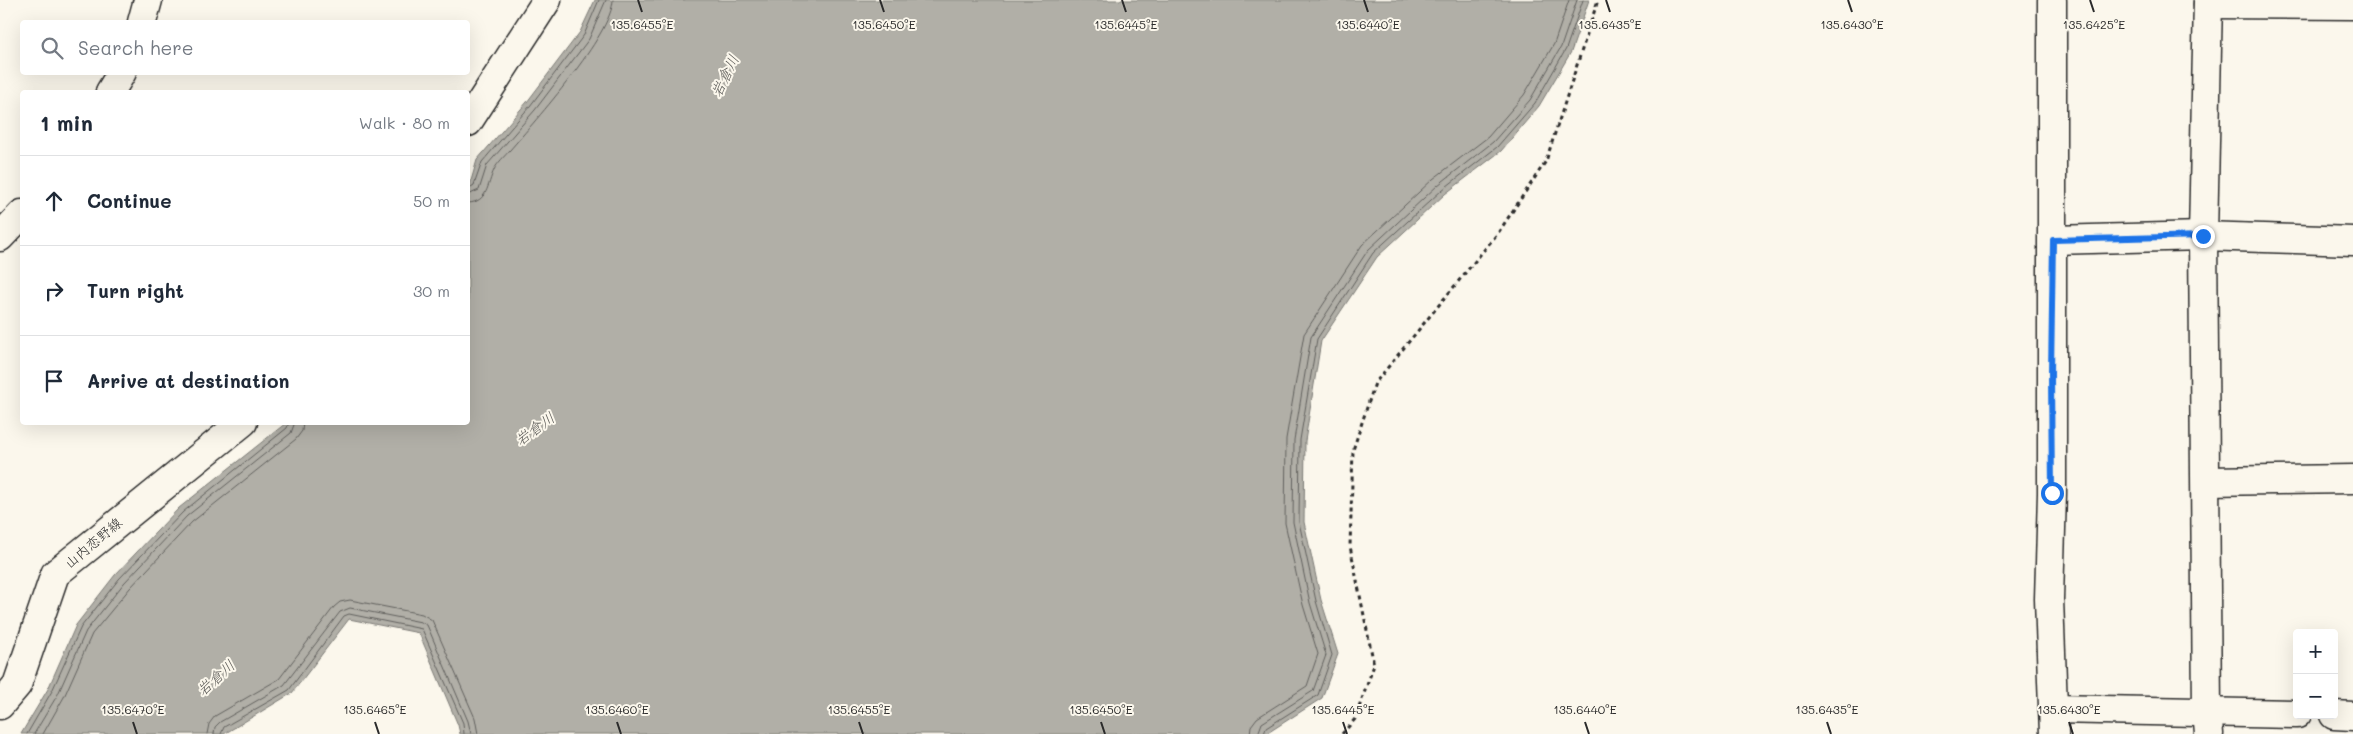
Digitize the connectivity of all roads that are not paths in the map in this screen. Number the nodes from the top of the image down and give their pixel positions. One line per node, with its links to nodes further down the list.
1 (148, 0): 6 (street)
2 (547, 0): 9 (street)
3 (2052, 0): 13 (street)
4 (2208, 2): 5 (street); 11 (street)
5 (2353, 5)
6 (143, 20)
7 (120, 75): 8 (street)
8 (111, 90)
9 (470, 119)
10 (20, 216): 12 (street)
11 (2203, 236): 13 (street); 14 (street); 17 (street)
12 (0, 237)
13 (2053, 240): 22 (street)
14 (2353, 241)
15 (239, 425): 18 (street, 山内恋野線)
16 (2353, 479): 17 (street)
17 (2206, 481): 23 (street)
18 (0, 705)
19 (2293, 714): 23 (street)
20 (2338, 715): 21 (street)
21 (2353, 716)
22 (2053, 721): 23 (street)
23 (2208, 722)

